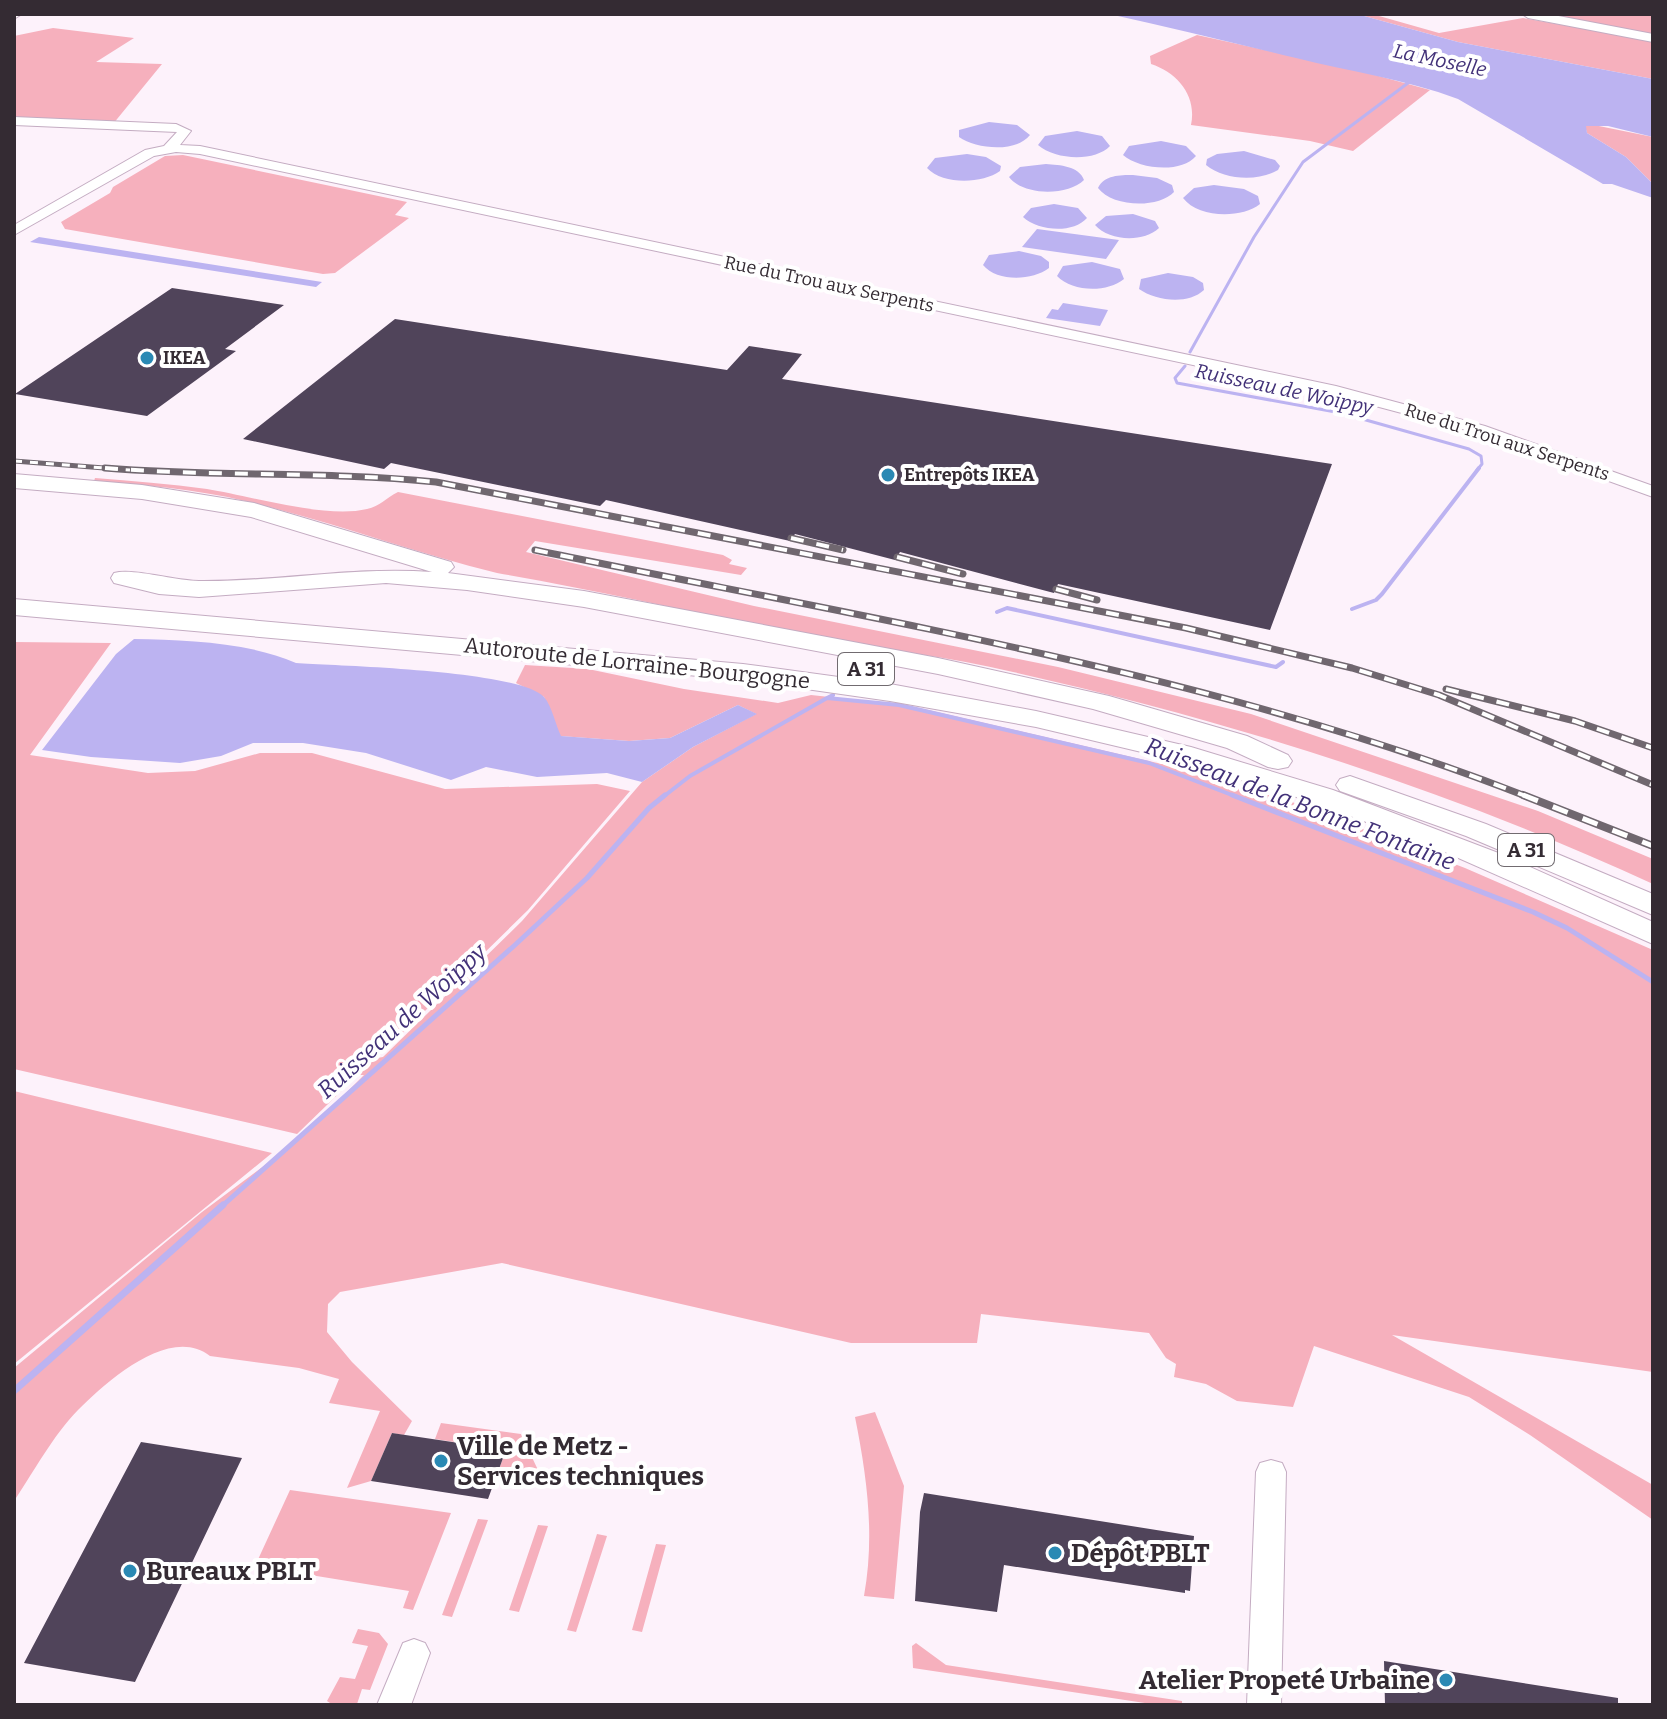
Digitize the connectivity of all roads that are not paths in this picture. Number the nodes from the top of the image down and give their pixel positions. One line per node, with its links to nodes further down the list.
1 (1528, 14): 2 (main road)
2 (1653, 38)
3 (14, 121): 4 (street)
4 (169, 149): 5 (street, Rue du Trou aux Serpents); 7 (street, Rue du Trou aux Serpents)
5 (14, 231)
6 (14, 481): 10 (highway)
7 (1653, 492)
8 (123, 578): 10 (highway)
9 (14, 590): 14 (highway, Autoroute de Lorraine-Bourgogne / A 31)
10 (584, 599): 14 (highway)
11 (14, 607): 12 (highway, Autoroute de Lorraine-Bourgogne / A 31)
12 (195, 623): 13 (highway); 16 (highway, Autoroute de Lorraine-Bourgogne / A 31)
13 (14, 624)
14 (1278, 761): 15 (highway, Autoroute de Lorraine-Bourgogne / A 31)
15 (1653, 905)
16 (1653, 934)
17 (1271, 1472): 20 (street)
18 (414, 1653): 19 (street)
19 (394, 1705)
20 (1264, 1705)

